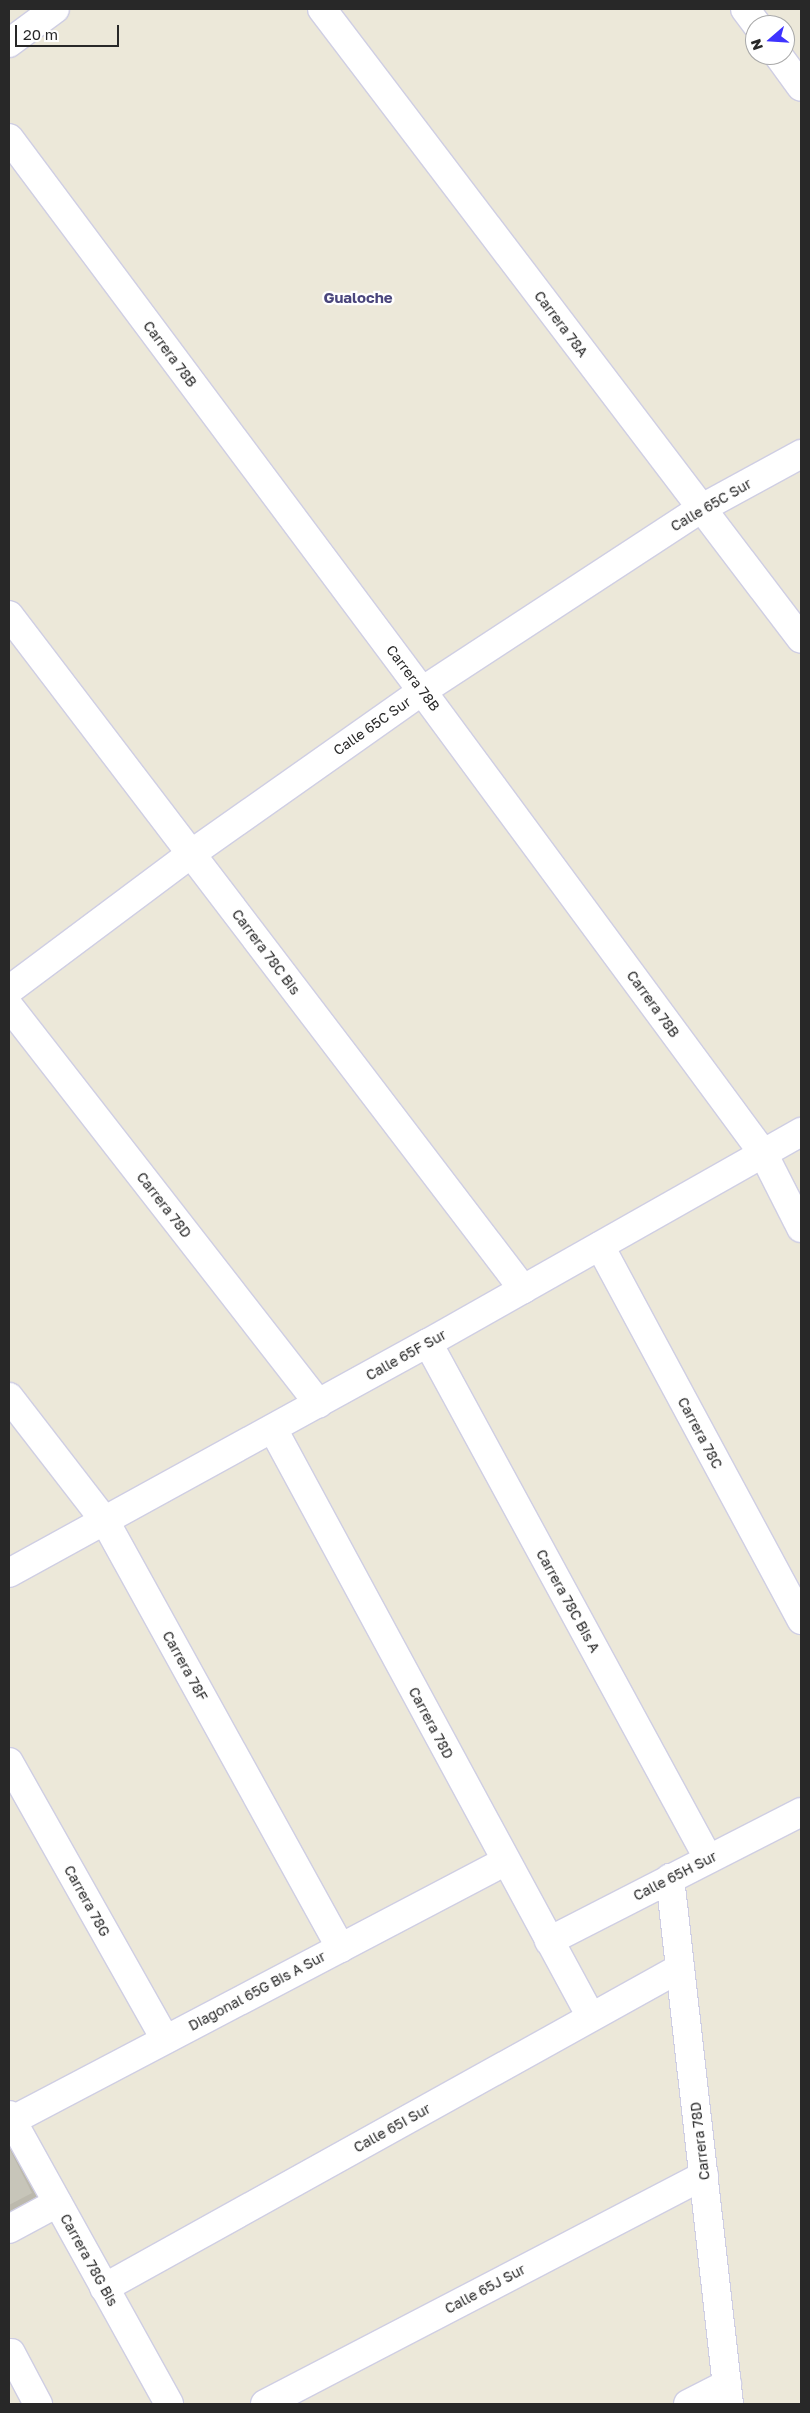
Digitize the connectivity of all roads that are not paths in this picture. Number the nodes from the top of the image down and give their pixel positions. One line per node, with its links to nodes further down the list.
1 (55, 9): 3 (street)
2 (322, 9): 8 (street, Carrera 78A)
3 (9, 43)
4 (785, 65): 5 (street)
5 (801, 87)
6 (9, 138): 11 (street, Carrera 78B)
7 (801, 454): 8 (street, Calle 65C Sur)
8 (702, 508): 10 (street, Carrera 78A); 11 (street, Calle 65C Sur)
9 (9, 615): 12 (street, Carrera 78C Bis)
10 (801, 639)
11 (422, 691): 12 (street, Calle 65C Sur); 16 (street, Carrera 78B)
12 (191, 854): 13 (street, Calle 65C Sur); 19 (street, Carrera 78C Bis)
13 (9, 990)
14 (9, 1006): 22 (street, Carrera 78D)
15 (801, 1132): 16 (street, Calle 65F Sur)
16 (763, 1153): 17 (street, Carrera 78B); 18 (street, Calle 65F Sur)
17 (801, 1228)
18 (600, 1246): 19 (street, Calle 65F Sur); 26 (street, Carrera 78C)
19 (524, 1289): 20 (street, Calle 65F Sur)
20 (428, 1343): 22 (street, Calle 65F Sur); 29 (street, Carrera 78C Bis A)
21 (9, 1397): 24 (street, Carrera 78F)
22 (319, 1404): 23 (street, Calle 65F Sur)
23 (272, 1429): 24 (street, Calle 65F Sur); 30 (street, Carrera 78D)
24 (105, 1521): 25 (street, Calle 65F Sur); 33 (street, Carrera 78F)
25 (9, 1573)
26 (801, 1620)
27 (9, 1762): 36 (street, Carrera 78G)
28 (801, 1812): 29 (street, Calle 65H Sur)
29 (708, 1858): 31 (street, Calle 65H Sur)
30 (506, 1861): 32 (street, Carrera 78D); 33 (street, Diagonal 65G Bis A Sur)
31 (670, 1878): 32 (street, Calle 65H Sur); 34 (street, Carrera 78D)
32 (549, 1941): 35 (street, Carrera 78D)
33 (341, 1948): 36 (street, Diagonal 65G Bis A Sur)
34 (680, 1968): 35 (street, Calle 65I Sur); 38 (street, Carrera 78D)
35 (591, 2017): 41 (street, Calle 65I Sur)
36 (165, 2040): 37 (street, Diagonal 65G Bis A Sur)
37 (10, 2119): 39 (street, Carrera 78G Bis)
38 (704, 2175): 43 (street, Carrera 78D); 46 (street, Calle 65J Sur)
39 (58, 2203): 40 (street); 41 (street, Carrera 78G Bis)
40 (9, 2229)
41 (104, 2288): 45 (street, Carrera 78G Bis)
42 (11, 2353): 44 (street)
43 (728, 2394): 47 (street)
44 (38, 2404)
45 (169, 2404)
46 (265, 2404)
47 (688, 2404)

